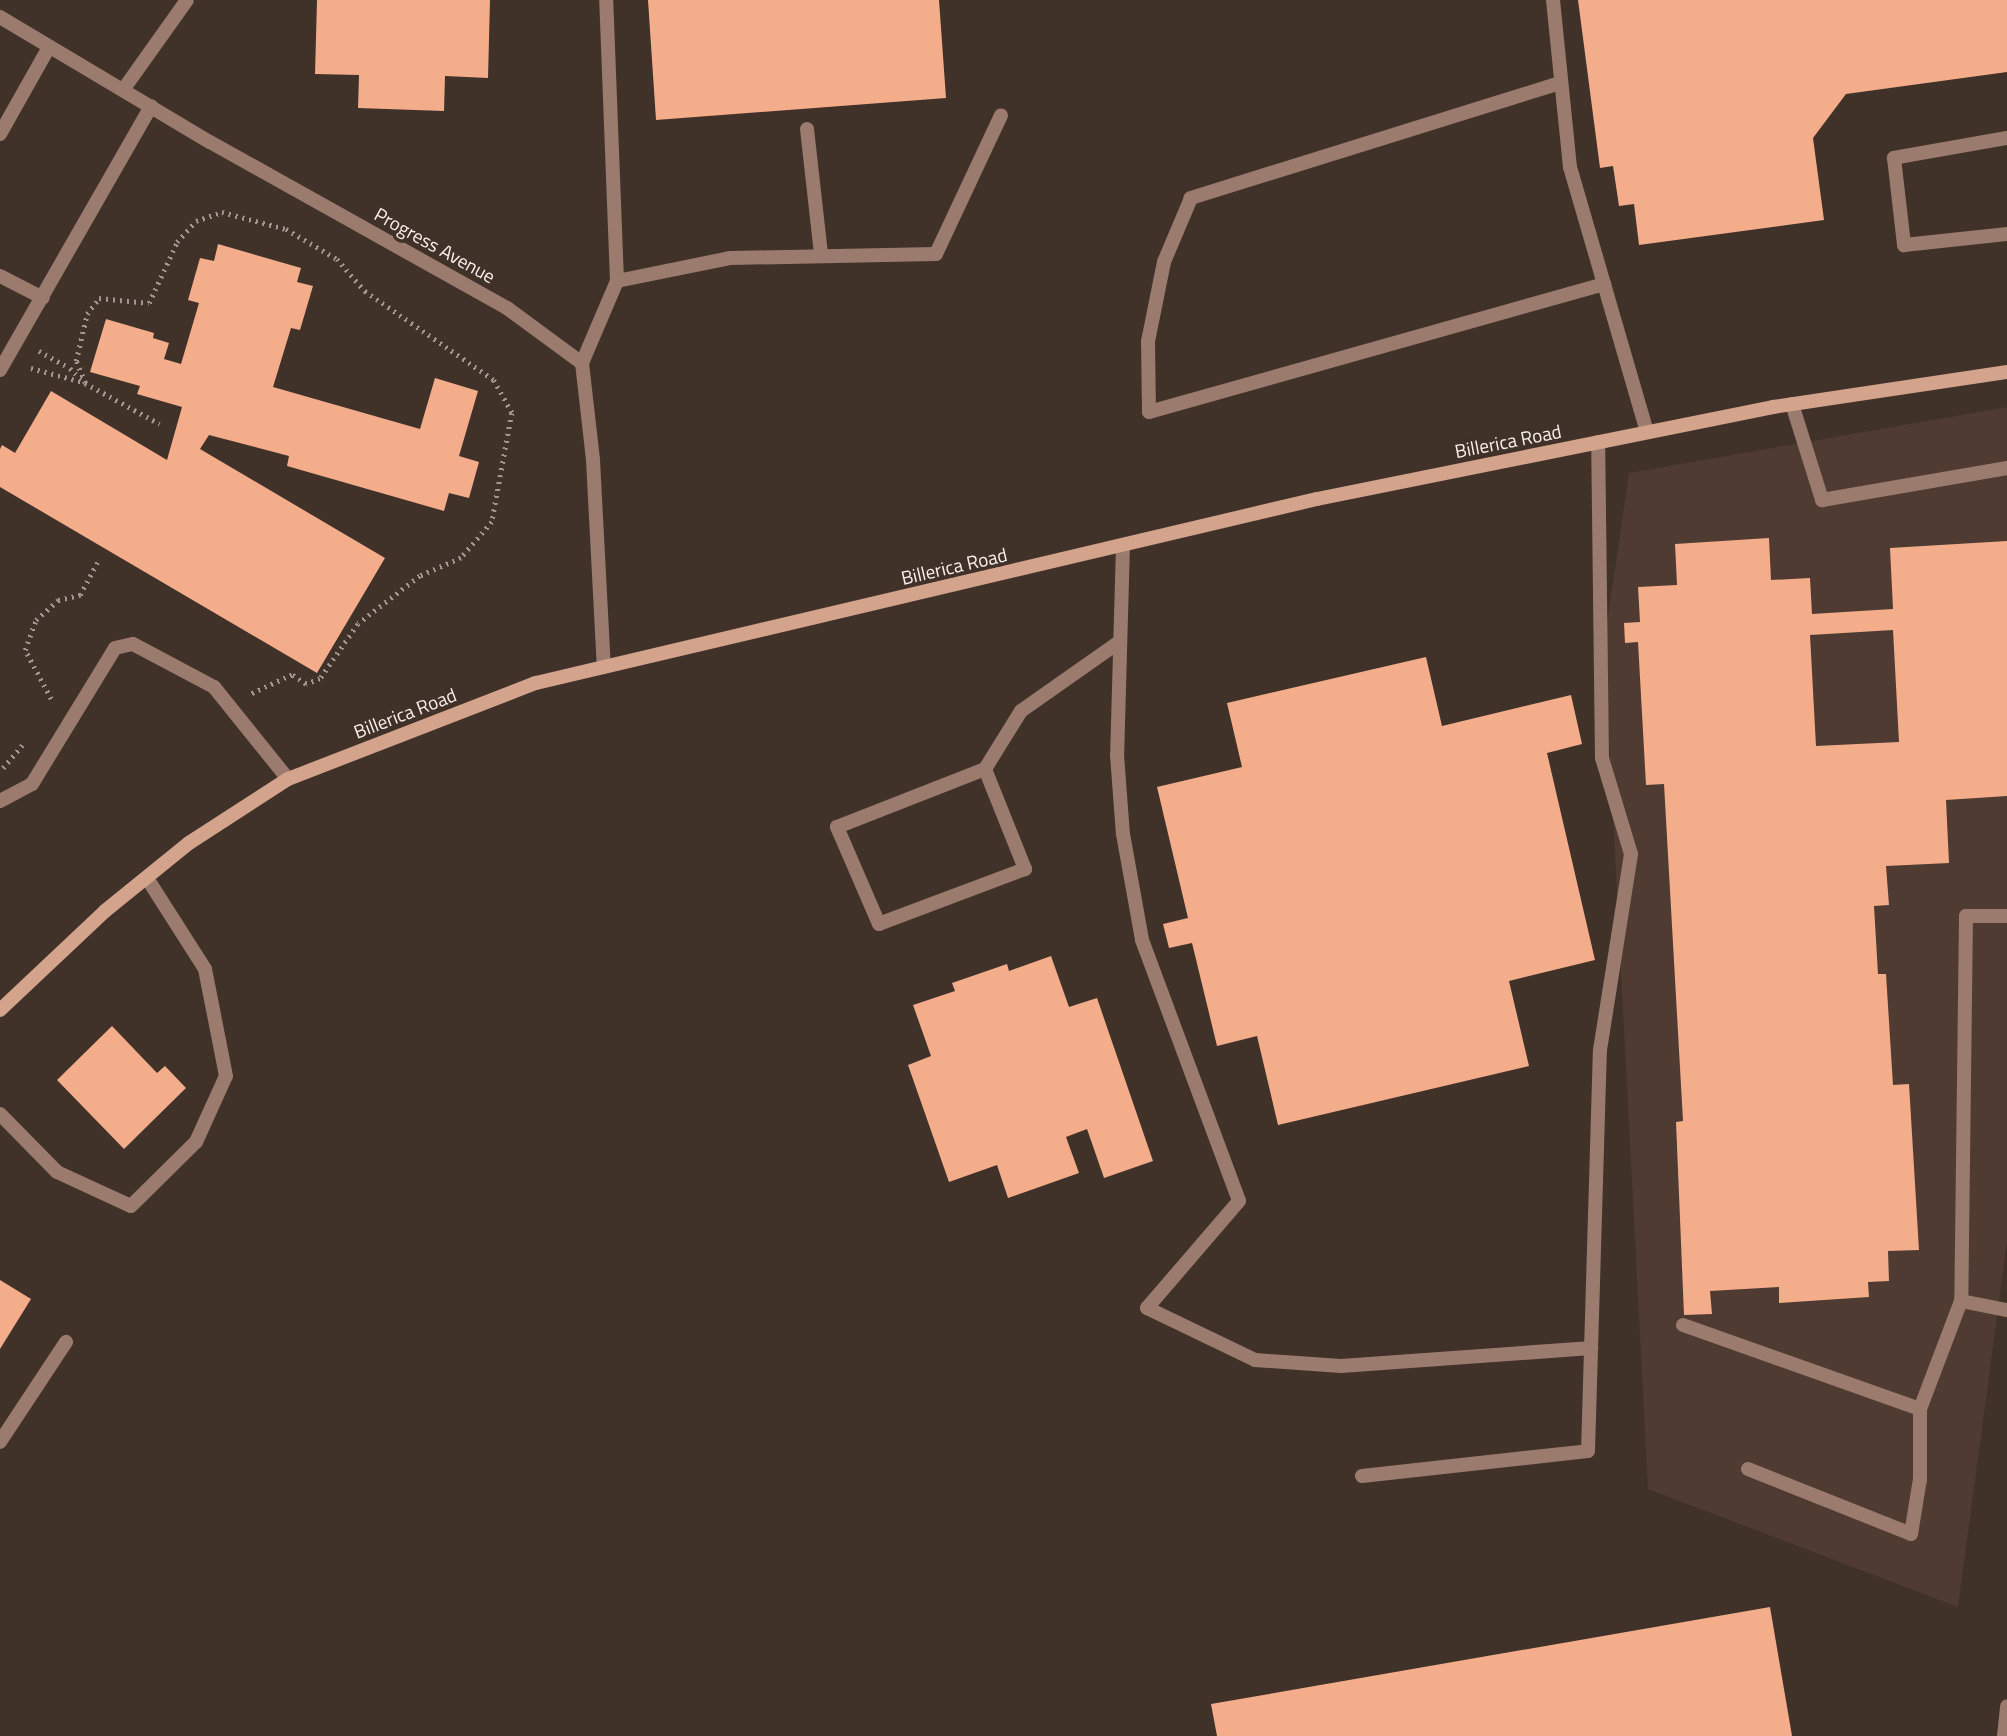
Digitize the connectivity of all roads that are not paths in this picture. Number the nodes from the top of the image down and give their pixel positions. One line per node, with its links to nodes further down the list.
1 (187, 0): 7 (street)
2 (606, 0): 16 (street)
3 (1553, 0): 6 (street)
4 (0, 17): 5 (street, Progress Avenue)
5 (49, 47): 7 (street, Progress Avenue); 11 (street)
6 (1560, 82): 17 (street); 17 (street)
7 (122, 90): 8 (street, Progress Avenue)
8 (151, 106): 18 (street); 19 (street, Progress Avenue)
9 (1001, 115): 14 (street)
10 (807, 129): 14 (street)
11 (0, 134)
12 (2007, 138): 13 (street)
13 (2007, 234)
14 (821, 254): 16 (street)
15 (0, 276): 18 (street)
16 (617, 281): 19 (street)
17 (1604, 284): 23 (street)
18 (43, 298): 20 (street)
19 (582, 363): 28 (street)
20 (3, 365)
21 (2007, 372): 22 (main road, Billerica Road)
22 (1793, 404): 23 (main road, Billerica Road); 25 (street)
23 (1647, 432): 24 (main road, Billerica Road)
24 (1598, 442): 26 (main road, Billerica Road); 40 (street)
25 (2007, 468)
26 (1123, 545): 27 (street); 28 (main road, Billerica Road)
27 (1119, 642): 29 (street); 40 (street)
28 (604, 667): 30 (main road, Billerica Road)
29 (985, 769): 29 (street)
30 (288, 779): 31 (street); 32 (main road, Billerica Road)
31 (0, 801)
32 (147, 878): 34 (main road, Billerica Road); 35 (street)
33 (2007, 916): 36 (street)
34 (0, 1010)
35 (0, 1114)
36 (1961, 1301): 37 (street); 41 (street)
37 (2007, 1310)
38 (1683, 1325): 41 (street)
39 (66, 1342): 42 (street)
40 (1591, 1348): 44 (street)
41 (1920, 1409): 43 (street)
42 (0, 1442)
43 (1748, 1469)
44 (1362, 1476)
45 (2007, 1706): 46 (street)
46 (2004, 1736)

